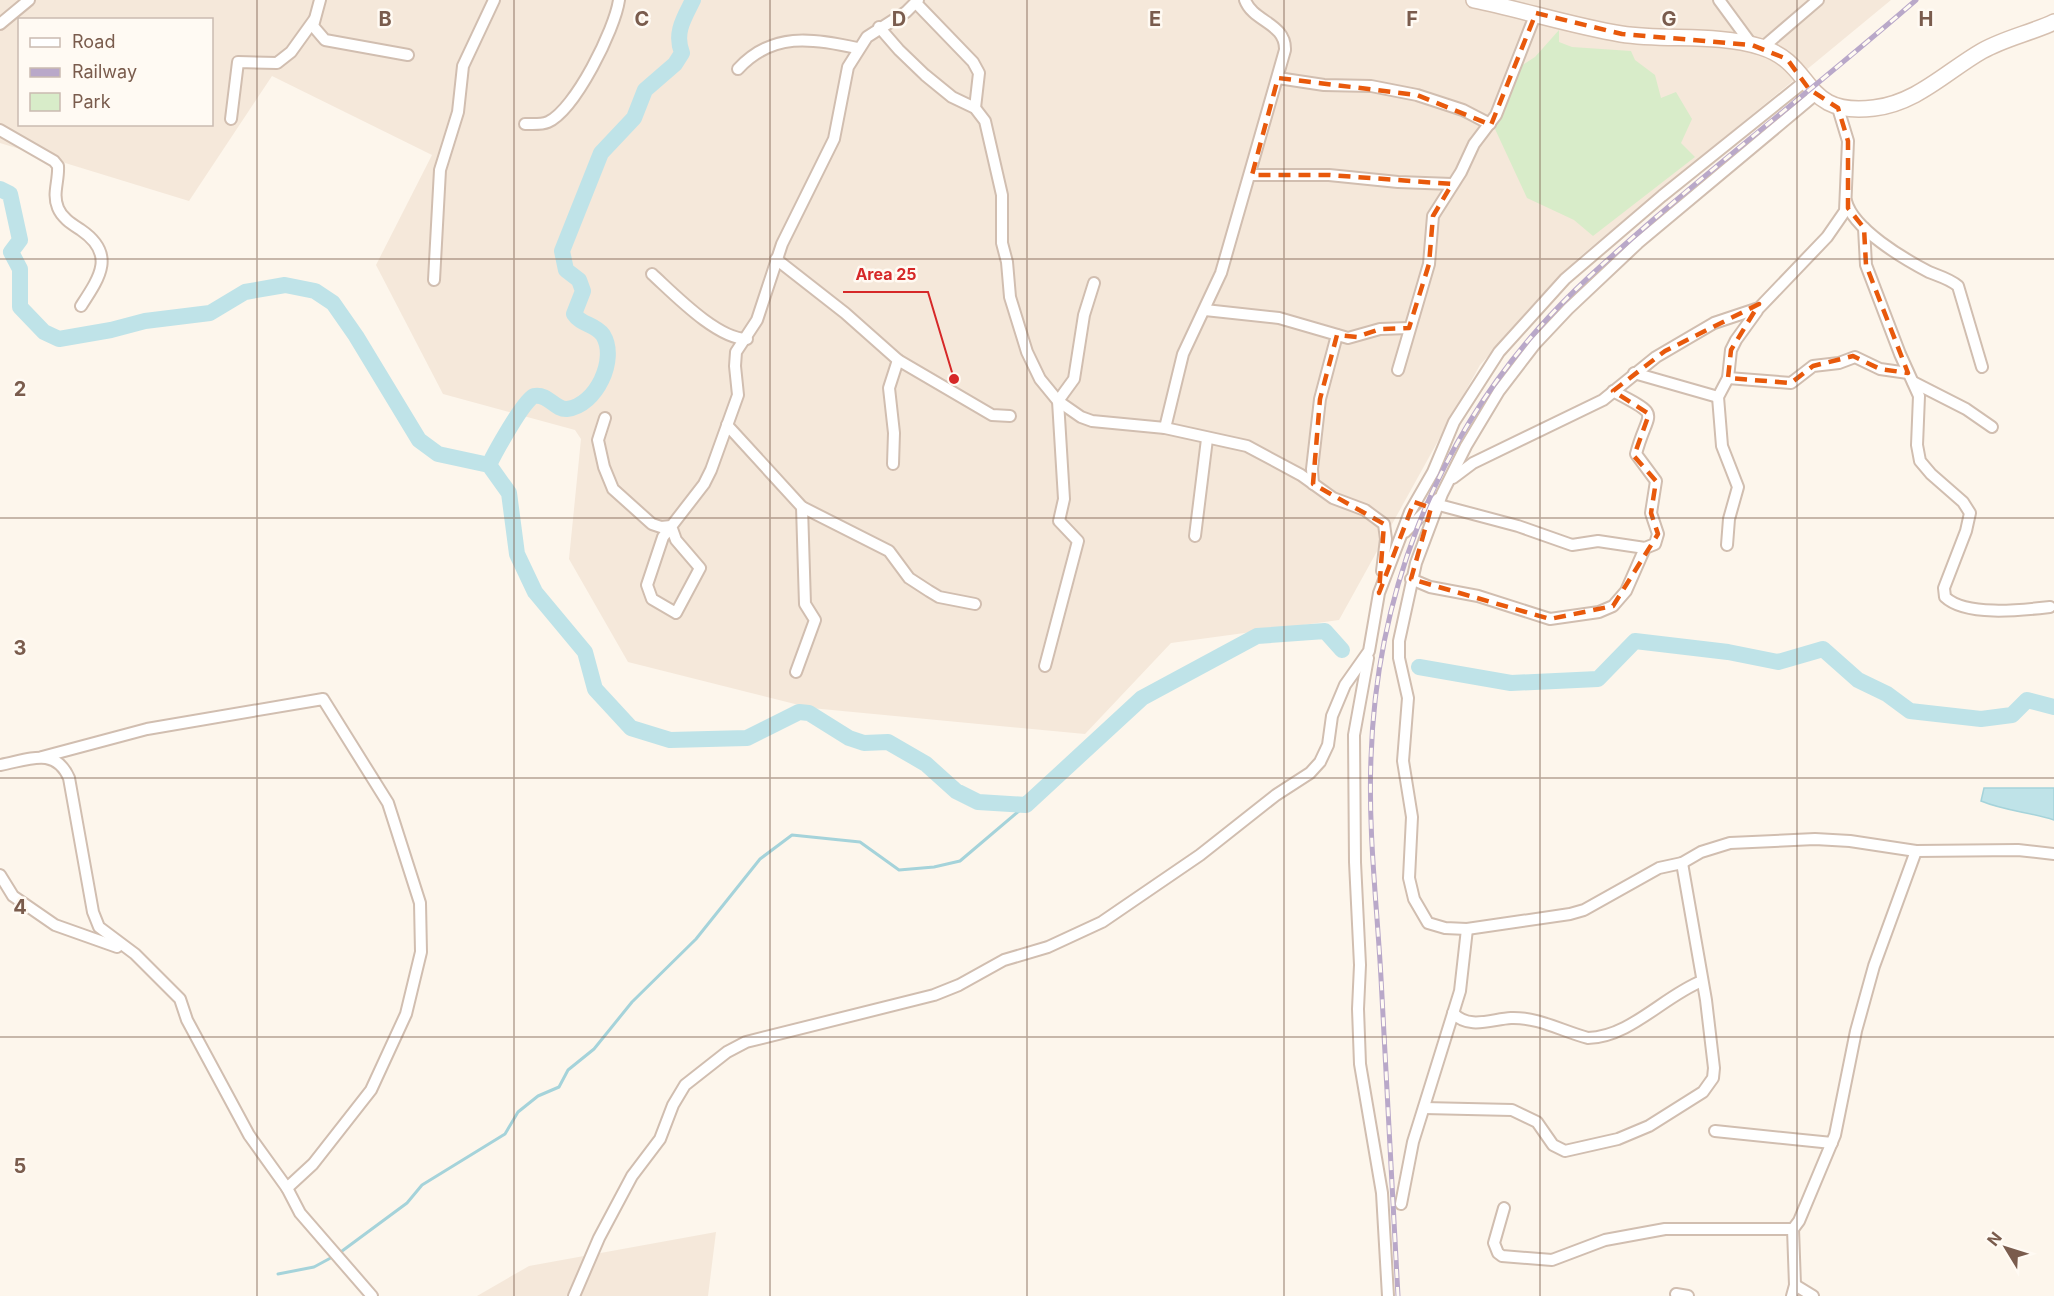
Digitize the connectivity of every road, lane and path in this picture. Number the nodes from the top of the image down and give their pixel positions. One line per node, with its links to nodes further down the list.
1 (29, 0): 13 (street)
2 (320, 0): 11 (street)
3 (494, 0): 34 (street)
4 (619, 0): 25 (street)
5 (1245, 0): 19 (street)
6 (1474, 0): 10 (street)
7 (1719, 0): 15 (street)
8 (1818, 0): 15 (street)
9 (917, 2): 14 (street); 22 (street)
10 (1529, 8): 15 (street); 26 (street)
11 (314, 20): 17 (street); 24 (street)
12 (2054, 22): 23 (street)
13 (0, 24)
14 (879, 27): 16 (street); 22 (street)
15 (1757, 46): 20 (street)
16 (857, 48): 18 (street); 32 (street)
17 (408, 55)
18 (738, 69)
19 (1278, 78): 26 (street); 28 (street)
20 (1804, 82): 21 (street); 64 (street)
21 (1815, 94): 23 (street); 58 (street)
22 (975, 108): 50 (street)
23 (1838, 108): 30 (street)
24 (231, 119)
25 (525, 124)
26 (1490, 124): 29 (street)
27 (0, 130): 36 (street)
28 (1252, 175): 29 (street); 38 (street)
29 (1452, 184): 39 (street)
30 (1846, 200): 31 (street); 37 (street)
31 (1864, 228): 43 (street); 47 (street)
32 (776, 260): 41 (street); 42 (street)
33 (652, 274): 41 (street)
34 (434, 280)
35 (1094, 283): 50 (street)
36 (81, 306)
37 (1759, 308): 45 (street); 46 (street)
38 (1205, 310): 40 (street); 55 (street)
39 (1410, 328): 40 (street); 44 (street)
40 (1337, 335): 59 (street)
41 (747, 339): 53 (street)
42 (898, 360): 51 (street); 57 (street)
43 (1982, 367)
44 (1398, 370)
45 (1634, 373): 48 (street); 49 (street)
46 (1728, 378): 47 (street); 49 (street)
47 (1911, 378): 54 (street); 70 (street)
48 (1613, 391): 58 (street); 66 (street)
49 (1718, 397): 65 (street)
50 (1058, 401): 55 (street); 72 (street)
51 (1010, 416)
52 (606, 418): 62 (street)
53 (727, 425): 61 (street); 62 (street)
54 (1992, 427)
55 (1165, 428): 56 (street)
56 (1207, 439): 59 (street); 63 (street)
57 (892, 464)
58 (1448, 482): 60 (street)
59 (1313, 484): 68 (street)
60 (1441, 500): 64 (street); 66 (street); 67 (street)
61 (802, 507): 69 (street); 73 (street)
62 (670, 526): 62 (street)
63 (1195, 536)
64 (1401, 536): 68 (street)
65 (1727, 545)
66 (1645, 548): 67 (street)
67 (1412, 579): 80 (street)
68 (1379, 593): 71 (street)
69 (975, 604)
70 (2050, 607)
71 (1369, 651): 93 (street); 94 (street)
72 (1045, 666)
73 (796, 672)
74 (42, 757): 75 (street); 81 (street); 87 (street)
75 (0, 765)
76 (1916, 851): 77 (street); 78 (street); 86 (street)
77 (2054, 854)
78 (1683, 863): 80 (street); 82 (street)
79 (0, 875): 81 (street)
80 (1467, 929): 83 (street)
81 (143, 962): 87 (street)
82 (1702, 981): 83 (street); 84 (street)
83 (1453, 1013): 84 (street)
84 (1424, 1108): 88 (street)
85 (1714, 1131): 86 (street)
86 (1832, 1143): 90 (street)
87 (287, 1188): 92 (street)
88 (1401, 1204)
89 (1504, 1208): 90 (street)
90 (1793, 1228): 91 (street)
91 (1793, 1290): 95 (street)
92 (372, 1296)
93 (574, 1296)
94 (1388, 1296)
95 (1814, 1296)

